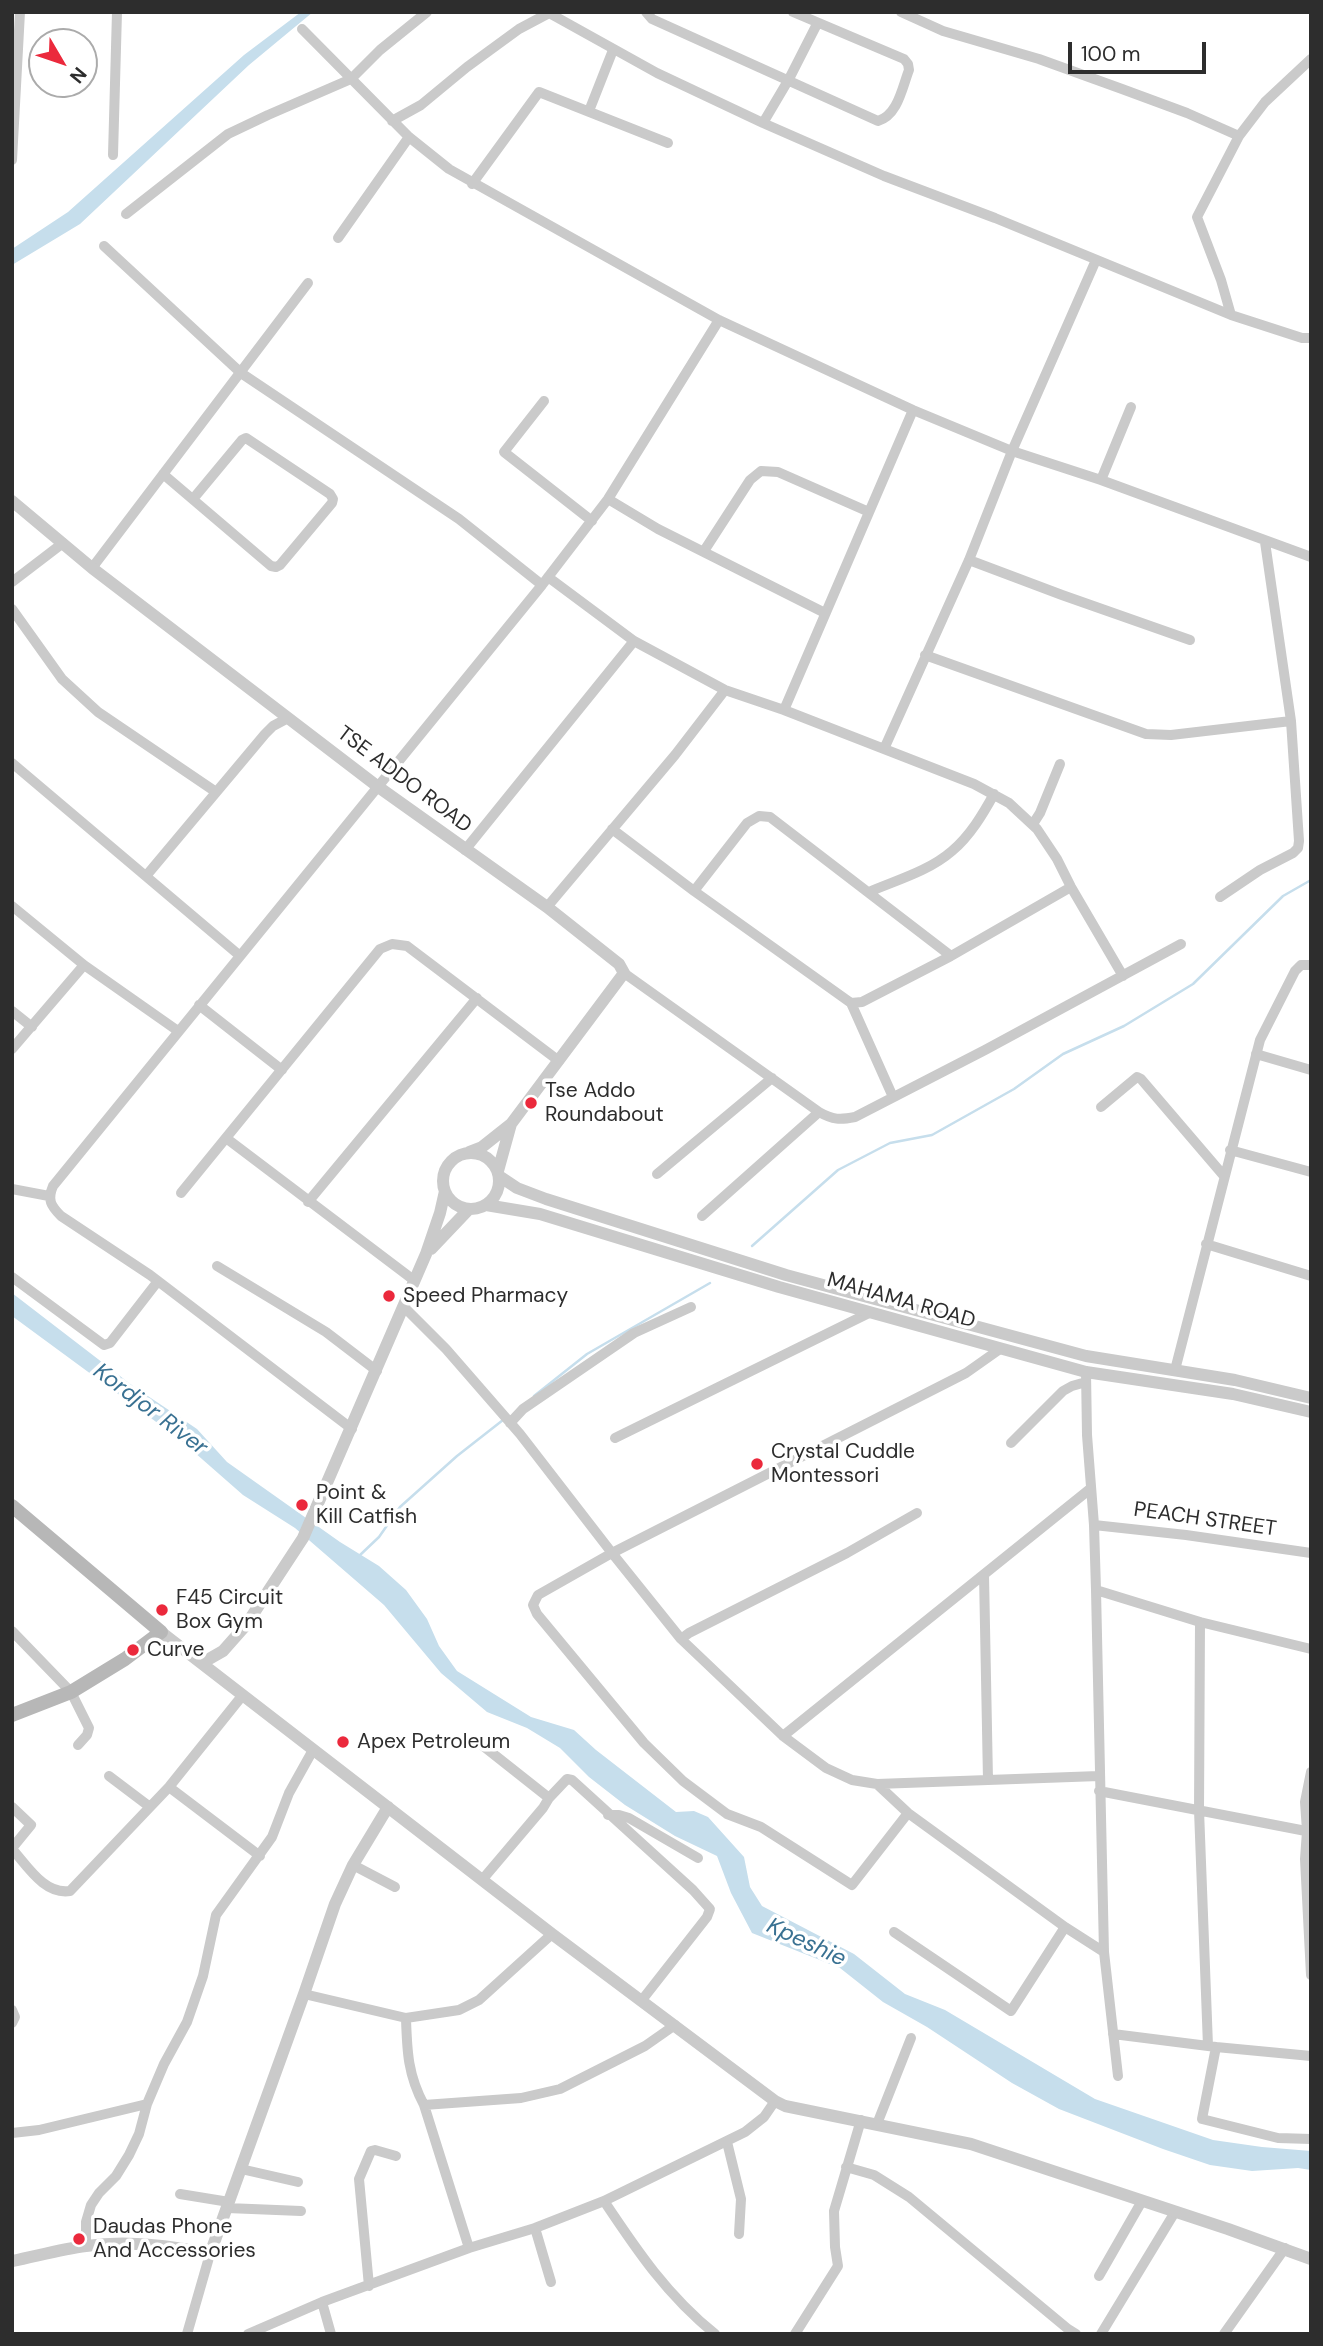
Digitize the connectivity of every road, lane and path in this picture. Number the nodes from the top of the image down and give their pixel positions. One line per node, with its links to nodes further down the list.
1 (20, 12): 21 (street)
2 (117, 12): 20 (street)
3 (427, 12): 12 (street)
4 (646, 12): 13 (street)
5 (793, 12): 8 (street)
6 (901, 12): 17 (street)
7 (550, 13): 10 (street); 15 (street)
8 (817, 24): 13 (street); 13 (street)
9 (302, 29): 12 (street)
10 (613, 50): 14 (street); 16 (street)
11 (1311, 59): 17 (street)
12 (351, 79): 15 (street); 23 (street)
13 (789, 79): 16 (street)
14 (589, 111): 19 (street); 22 (street)
15 (392, 121): 18 (street)
16 (762, 123): 26 (street)
17 (1240, 136): 28 (street)
18 (408, 137): 22 (street); 24 (street)
19 (668, 143)
20 (113, 155)
21 (12, 160)
22 (472, 184): 29 (street)
23 (126, 214)
24 (338, 238)
25 (104, 246): 31 (street)
26 (1096, 260): 28 (street); 35 (street)
27 (308, 283): 31 (street)
28 (1231, 315): 30 (street)
29 (719, 320): 34 (street); 39 (street)
30 (1311, 338)
31 (241, 373): 36 (street); 49 (street)
32 (544, 401): 42 (street)
33 (1131, 407): 37 (street)
34 (913, 410): 35 (street); 41 (street)
35 (1012, 451): 37 (street); 47 (street)
36 (163, 474): 38 (street); 48 (street)
37 (1101, 480): 43 (street)
38 (193, 499): 38 (street)
39 (608, 499): 42 (street); 45 (street)
40 (12, 501): 44 (street, TSE ADDO ROAD)
41 (869, 512): 45 (street); 52 (street)
42 (592, 521): 49 (street)
43 (1265, 542): 46 (street); 59 (street)
44 (64, 543): 48 (street, TSE ADDO ROAD); 50 (street)
45 (704, 551): 52 (street)
46 (1311, 557)
47 (969, 560): 53 (street); 55 (street)
48 (92, 568): 58 (street, TSE ADDO ROAD)
49 (545, 581): 54 (street); 63 (street)
50 (12, 582)
51 (12, 609): 64 (street)
52 (825, 613): 57 (street)
53 (1190, 640)
54 (634, 641): 56 (street); 68 (street)
55 (925, 655): 59 (street); 60 (street)
56 (725, 690): 57 (street); 67 (street)
57 (784, 710): 60 (street)
58 (288, 718): 63 (street, TSE ADDO ROAD); 64 (street)
59 (1291, 721): 73 (street)
60 (884, 749): 65 (street)
61 (12, 763): 69 (street)
62 (1060, 764): 66 (street)
63 (377, 786): 68 (street, TSE ADDO ROAD); 77 (street)
64 (216, 792): 69 (street)
65 (994, 794): 66 (street); 72 (street)
66 (1033, 824): 70 (street)
67 (612, 829): 71 (street); 75 (street)
68 (465, 850): 75 (street, TSE ADDO ROAD)
69 (146, 876): 77 (street)
70 (1070, 887): 78 (street); 82 (street)
71 (694, 891): 72 (street); 84 (street)
72 (869, 892): 78 (street)
73 (1220, 897)
74 (12, 906): 79 (street)
75 (547, 907): 81 (street, TSE ADDO ROAD)
76 (1181, 944): 82 (street)
77 (239, 955): 85 (street)
78 (951, 956): 84 (street)
79 (84, 965): 87 (street); 88 (street)
80 (1311, 965): 90 (street)
81 (624, 973): 91 (street); 94 (street)
82 (1123, 976): 95 (street)
83 (477, 998): 91 (street); 92 (street); 110 (street)
84 (851, 1003): 95 (street)
85 (198, 1005): 88 (street); 92 (street)
86 (12, 1011): 87 (street)
87 (32, 1027): 89 (street)
88 (178, 1031): 109 (street)
89 (12, 1049)
90 (1256, 1054): 93 (street); 100 (street)
91 (559, 1060): 98 (street)
92 (282, 1070): 99 (street)
93 (1311, 1070)
94 (772, 1078): 97 (street); 104 (street)
95 (893, 1097): 97 (street)
96 (1101, 1107): 105 (street)
97 (819, 1112): 113 (street)
98 (512, 1124): 101 (street); 103 (street)
99 (226, 1138): 108 (street); 110 (street)
100 (1230, 1150): 102 (street); 105 (street)
101 (468, 1152): 103 (street); 107 (street)
102 (1311, 1172)
103 (498, 1174): 111 (street); 125 (street, MAHAMA ROAD)
104 (657, 1174)
105 (1224, 1176): 114 (street)
106 (12, 1189): 109 (street)
107 (445, 1191): 112 (street); 115 (street)
108 (181, 1193)
109 (49, 1196): 119 (street)
110 (308, 1202): 120 (street)
111 (485, 1205): 112 (street); 123 (street, MAHAMA ROAD)
112 (469, 1209): 115 (street)
113 (702, 1216)
114 (1206, 1244): 117 (street); 125 (street)
115 (426, 1254): 120 (street)
116 (217, 1266): 126 (street)
117 (1311, 1276)
118 (12, 1277): 119 (street)
119 (158, 1281): 131 (street)
120 (415, 1281): 121 (street)
121 (404, 1307): 126 (street); 130 (street)
122 (691, 1307): 130 (street)
123 (869, 1313): 124 (street, MAHAMA ROAD); 132 (street)
124 (1000, 1349): 127 (street, MAHAMA ROAD); 138 (street)
125 (1175, 1370): 128 (street, MAHAMA ROAD)
126 (377, 1371): 131 (street)
127 (1086, 1377): 129 (street, MAHAMA ROAD); 133 (street); 134 (street)
128 (1311, 1398)
129 (1311, 1412)
130 (509, 1422): 138 (street)
131 (352, 1429): 147 (street)
132 (615, 1438)
133 (1010, 1443)
134 (1090, 1489): 137 (street); 140 (street)
135 (12, 1506): 144 (main road)
136 (917, 1513): 145 (street)
137 (1094, 1525): 139 (street, PEACH STREET); 141 (street)
138 (612, 1553): 145 (street); 167 (street)
139 (1311, 1553)
140 (984, 1575): 151 (street); 158 (street)
141 (1096, 1590): 142 (street); 157 (street)
142 (1200, 1622): 146 (street); 166 (street)
143 (12, 1631): 148 (street)
144 (161, 1632): 147 (street); 148 (main road)
145 (681, 1639): 151 (street)
146 (1311, 1649)
147 (202, 1663): 149 (street)
148 (71, 1692): 150 (main road); 152 (street)
149 (242, 1696): 154 (street); 160 (street)
150 (12, 1715)
151 (783, 1735): 159 (street)
152 (78, 1745)
153 (482, 1745): 162 (street)
154 (313, 1749): 165 (street); 170 (street)
155 (1311, 1772): 169 (street)
156 (109, 1776): 164 (street)
157 (1099, 1776): 158 (street); 161 (street)
158 (988, 1780): 159 (street)
159 (877, 1784): 167 (street)
160 (169, 1787): 164 (street); 170 (street)
161 (1099, 1791): 166 (street); 179 (street)
162 (549, 1798): 168 (street); 173 (street)
163 (12, 1807): 164 (street)
164 (150, 1807)
165 (388, 1807): 172 (street); 173 (street)
166 (1199, 1810): 169 (street); 189 (street)
167 (908, 1813): 176 (street)
168 (608, 1815): 171 (street); 182 (street)
169 (1309, 1832): 175 (street)
170 (260, 1856): 193 (street)
171 (698, 1858)
172 (354, 1865): 174 (street); 181 (street)
173 (482, 1880): 178 (street)
174 (395, 1887)
175 (1309, 1922): 180 (street)
176 (1065, 1927): 177 (street); 179 (street)
177 (894, 1933)
178 (552, 1934): 182 (street); 184 (street)
179 (1104, 1952): 187 (street)
180 (1311, 1975)
181 (304, 1994): 184 (street); 202 (street)
182 (642, 2000): 186 (street)
183 (12, 2010): 185 (street)
184 (406, 2018): 194 (street)
185 (12, 2023)
186 (675, 2025): 192 (street); 194 (street)
187 (1113, 2034): 189 (street); 191 (street)
188 (911, 2038): 196 (street)
189 (1212, 2047): 190 (street); 198 (street)
190 (1311, 2056)
191 (1118, 2076)
192 (775, 2101): 195 (street); 199 (street)
193 (147, 2104): 197 (street); 212 (street)
194 (424, 2105): 213 (street)
195 (860, 2120): 196 (street); 201 (street)
196 (877, 2124): 205 (street)
197 (12, 2133)
198 (1311, 2139)
199 (727, 2141): 206 (street); 211 (street)
200 (396, 2156): 220 (street)
201 (846, 2167): 222 (street); 227 (street)
202 (241, 2169): 203 (street); 207 (street)
203 (298, 2182)
204 (180, 2193): 207 (street)
205 (1142, 2200): 209 (street); 218 (street)
206 (604, 2201): 210 (street); 226 (street)
207 (228, 2205): 208 (street); 215 (street)
208 (301, 2211)
209 (1175, 2212): 214 (street); 228 (street)
210 (536, 2228): 213 (street); 219 (street)
211 (739, 2234)
212 (86, 2246): 215 (street); 217 (street)
213 (469, 2248): 220 (street)
214 (1285, 2248): 216 (street); 229 (street)
215 (210, 2254): 223 (street)
216 (1311, 2259)
217 (12, 2261)
218 (1099, 2276)
219 (551, 2282)
220 (369, 2286): 221 (street)
221 (322, 2302): 224 (street); 225 (street)
222 (1069, 2332)
223 (187, 2334)
224 (248, 2334)
225 (331, 2334)
226 (715, 2334)
227 (795, 2334)
228 (1101, 2334)
229 (1224, 2334)

